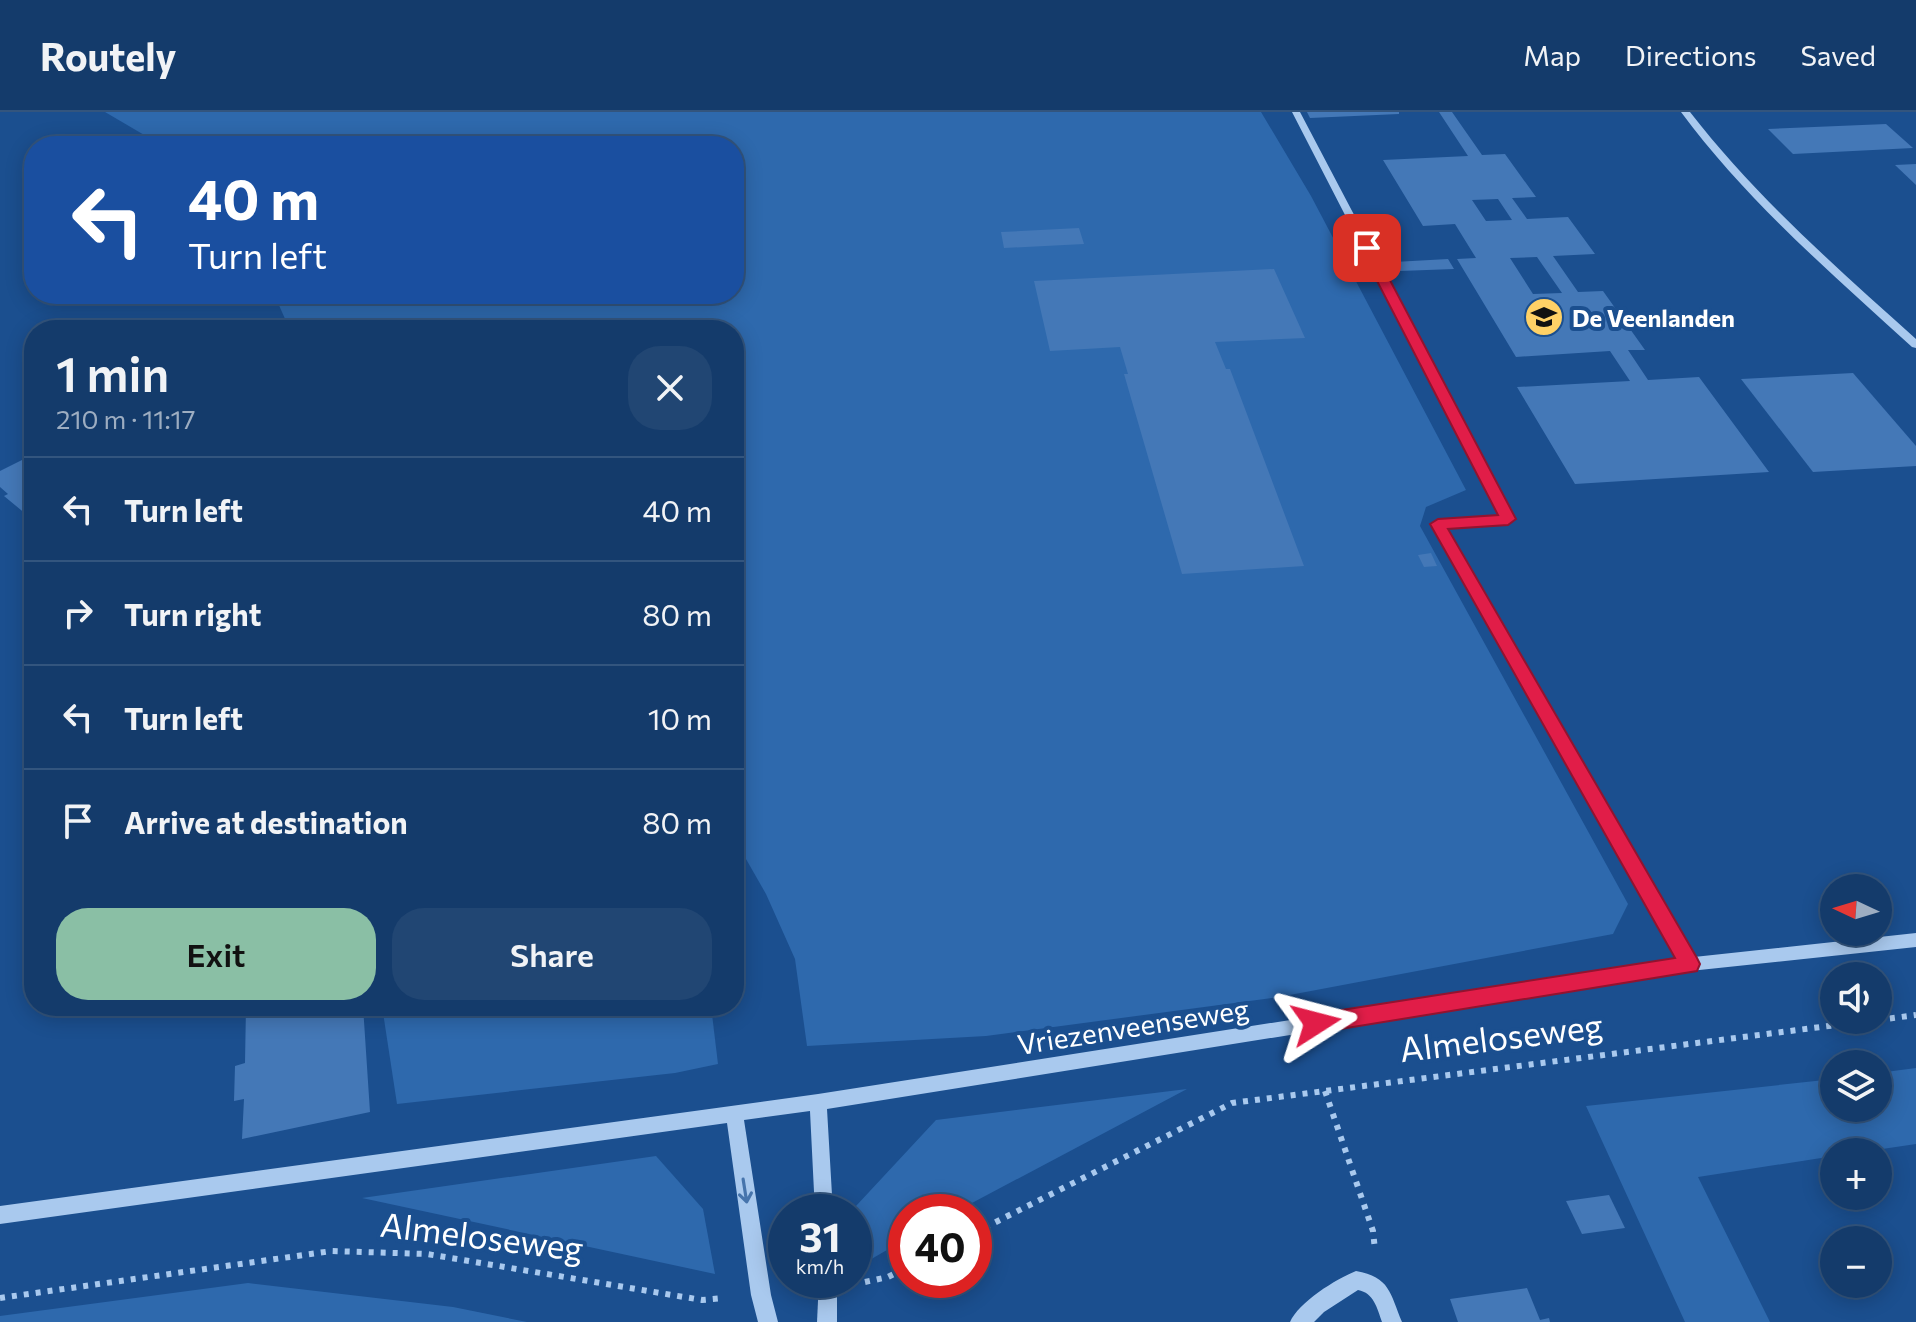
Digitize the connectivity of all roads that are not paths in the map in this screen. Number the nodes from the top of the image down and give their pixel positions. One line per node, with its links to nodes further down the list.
1 (1296, 112): 5 (street)
2 (1685, 112): 3 (street)
3 (1916, 345)
4 (1916, 940): 5 (street, Vriezenveenseweg)
5 (1690, 964): 6 (street, Vriezenveenseweg)
6 (818, 1102): 7 (street, Vriezenveenseweg); 9 (street)
7 (787, 1107): 8 (street, Almeloseweg)
8 (734, 1114): 10 (street, Almeloseweg); 12 (street, one-way to 12)
9 (823, 1194)
10 (0, 1215)
11 (828, 1298): 13 (street)
12 (768, 1322)
13 (827, 1322)
14 (1300, 1322): 15 (street)
15 (1392, 1322)

